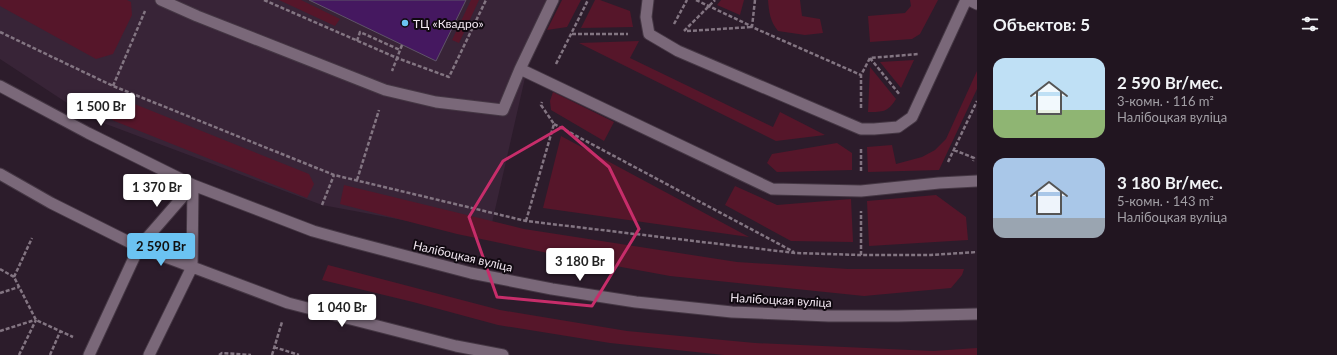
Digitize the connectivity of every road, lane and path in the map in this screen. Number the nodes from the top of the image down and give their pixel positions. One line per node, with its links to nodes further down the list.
1 (161, 0): 21 (main road)
2 (486, 0): 19 (path)
3 (553, 0): 21 (main road)
4 (648, 0): 9 (main road)
5 (687, 0): 13 (path)
6 (696, 0): 11 (path)
7 (715, 0): 11 (path)
8 (755, 0): 14 (path)
9 (968, 0): 10 (main road)
10 (977, 4)
11 (708, 6): 14 (path); 15 (path)
12 (146, 7): 24 (path)
13 (673, 26)
14 (752, 26): 22 (path)
15 (683, 31)
16 (0, 32): 24 (path)
17 (357, 41): 19 (path)
18 (402, 45): 19 (path)
19 (400, 50)
20 (870, 58): 25 (path)
21 (520, 69): 31 (main road)
22 (861, 75)
23 (0, 86): 32 (main road, Налібоцкая вуліца)
24 (113, 86): 30 (path)
25 (902, 99)
26 (977, 101): 28 (path)
27 (554, 124): 37 (path)
28 (954, 150)
29 (0, 174): 35 (main road)
30 (334, 175): 33 (path); 37 (path)
31 (977, 181)
32 (193, 184): 35 (main road); 38 (main road); 43 (main road, Налібоцкая вуліца)
33 (322, 205)
34 (32, 238): 40 (path)
35 (139, 247): 38 (main road); 52 (main road)
36 (977, 252): 37 (path)
37 (795, 253)
38 (192, 267): 53 (main road); 58 (main road)
39 (0, 269): 40 (path)
40 (14, 277): 41 (path)
41 (19, 287): 42 (path); 44 (path)
42 (0, 293)
43 (977, 314)
44 (36, 320): 46 (path); 47 (path); 50 (path)
45 (282, 322): 49 (path)
46 (0, 331)
47 (60, 332): 48 (path); 51 (path)
48 (73, 337)
49 (274, 347): 56 (path); 57 (path)
50 (19, 355)
51 (50, 355)
52 (89, 355)
53 (149, 355)
54 (219, 355): 55 (path)
55 (251, 355)
56 (272, 355)
57 (299, 355)
58 (503, 355)

